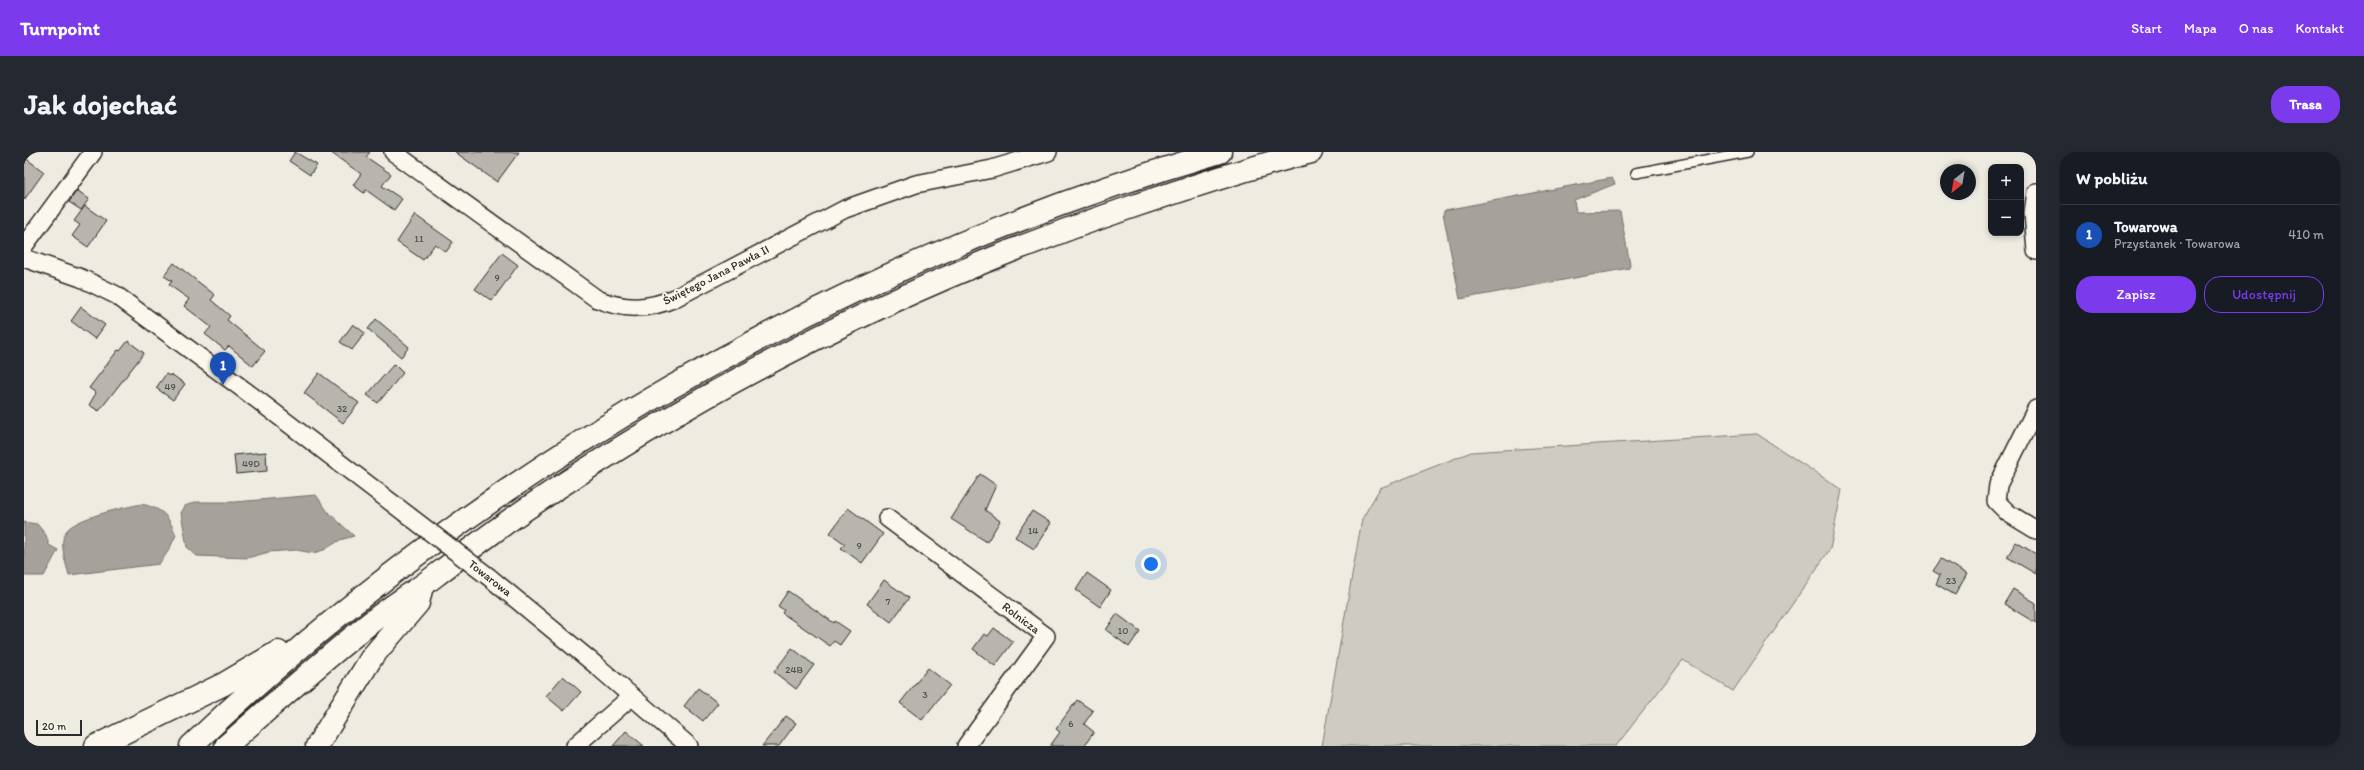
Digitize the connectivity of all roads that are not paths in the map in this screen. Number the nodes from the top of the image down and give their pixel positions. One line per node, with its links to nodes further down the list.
1 (93, 152): 9 (street)
2 (393, 152): 3 (street, Świętego Jana Pawła II)
3 (1048, 152)
4 (1220, 152): 16 (main road)
5 (1311, 152): 15 (main road)
6 (1748, 152): 7 (lane)
7 (1636, 173)
8 (2036, 192): 10 (street)
9 (24, 246)
10 (2036, 251)
11 (24, 258): 17 (street, Towarowa, bridge)
12 (2036, 409): 14 (street)
13 (887, 518): 24 (street, Rolnicza)
14 (2036, 530)
15 (422, 586): 20 (main road); 21 (main road)
16 (309, 641): 18 (main road); 19 (main road)
17 (632, 696): 22 (street); 23 (street, Towarowa)
18 (96, 746)
19 (191, 746)
20 (226, 746)
21 (317, 746)
22 (575, 746)
23 (689, 746)
24 (966, 746)

